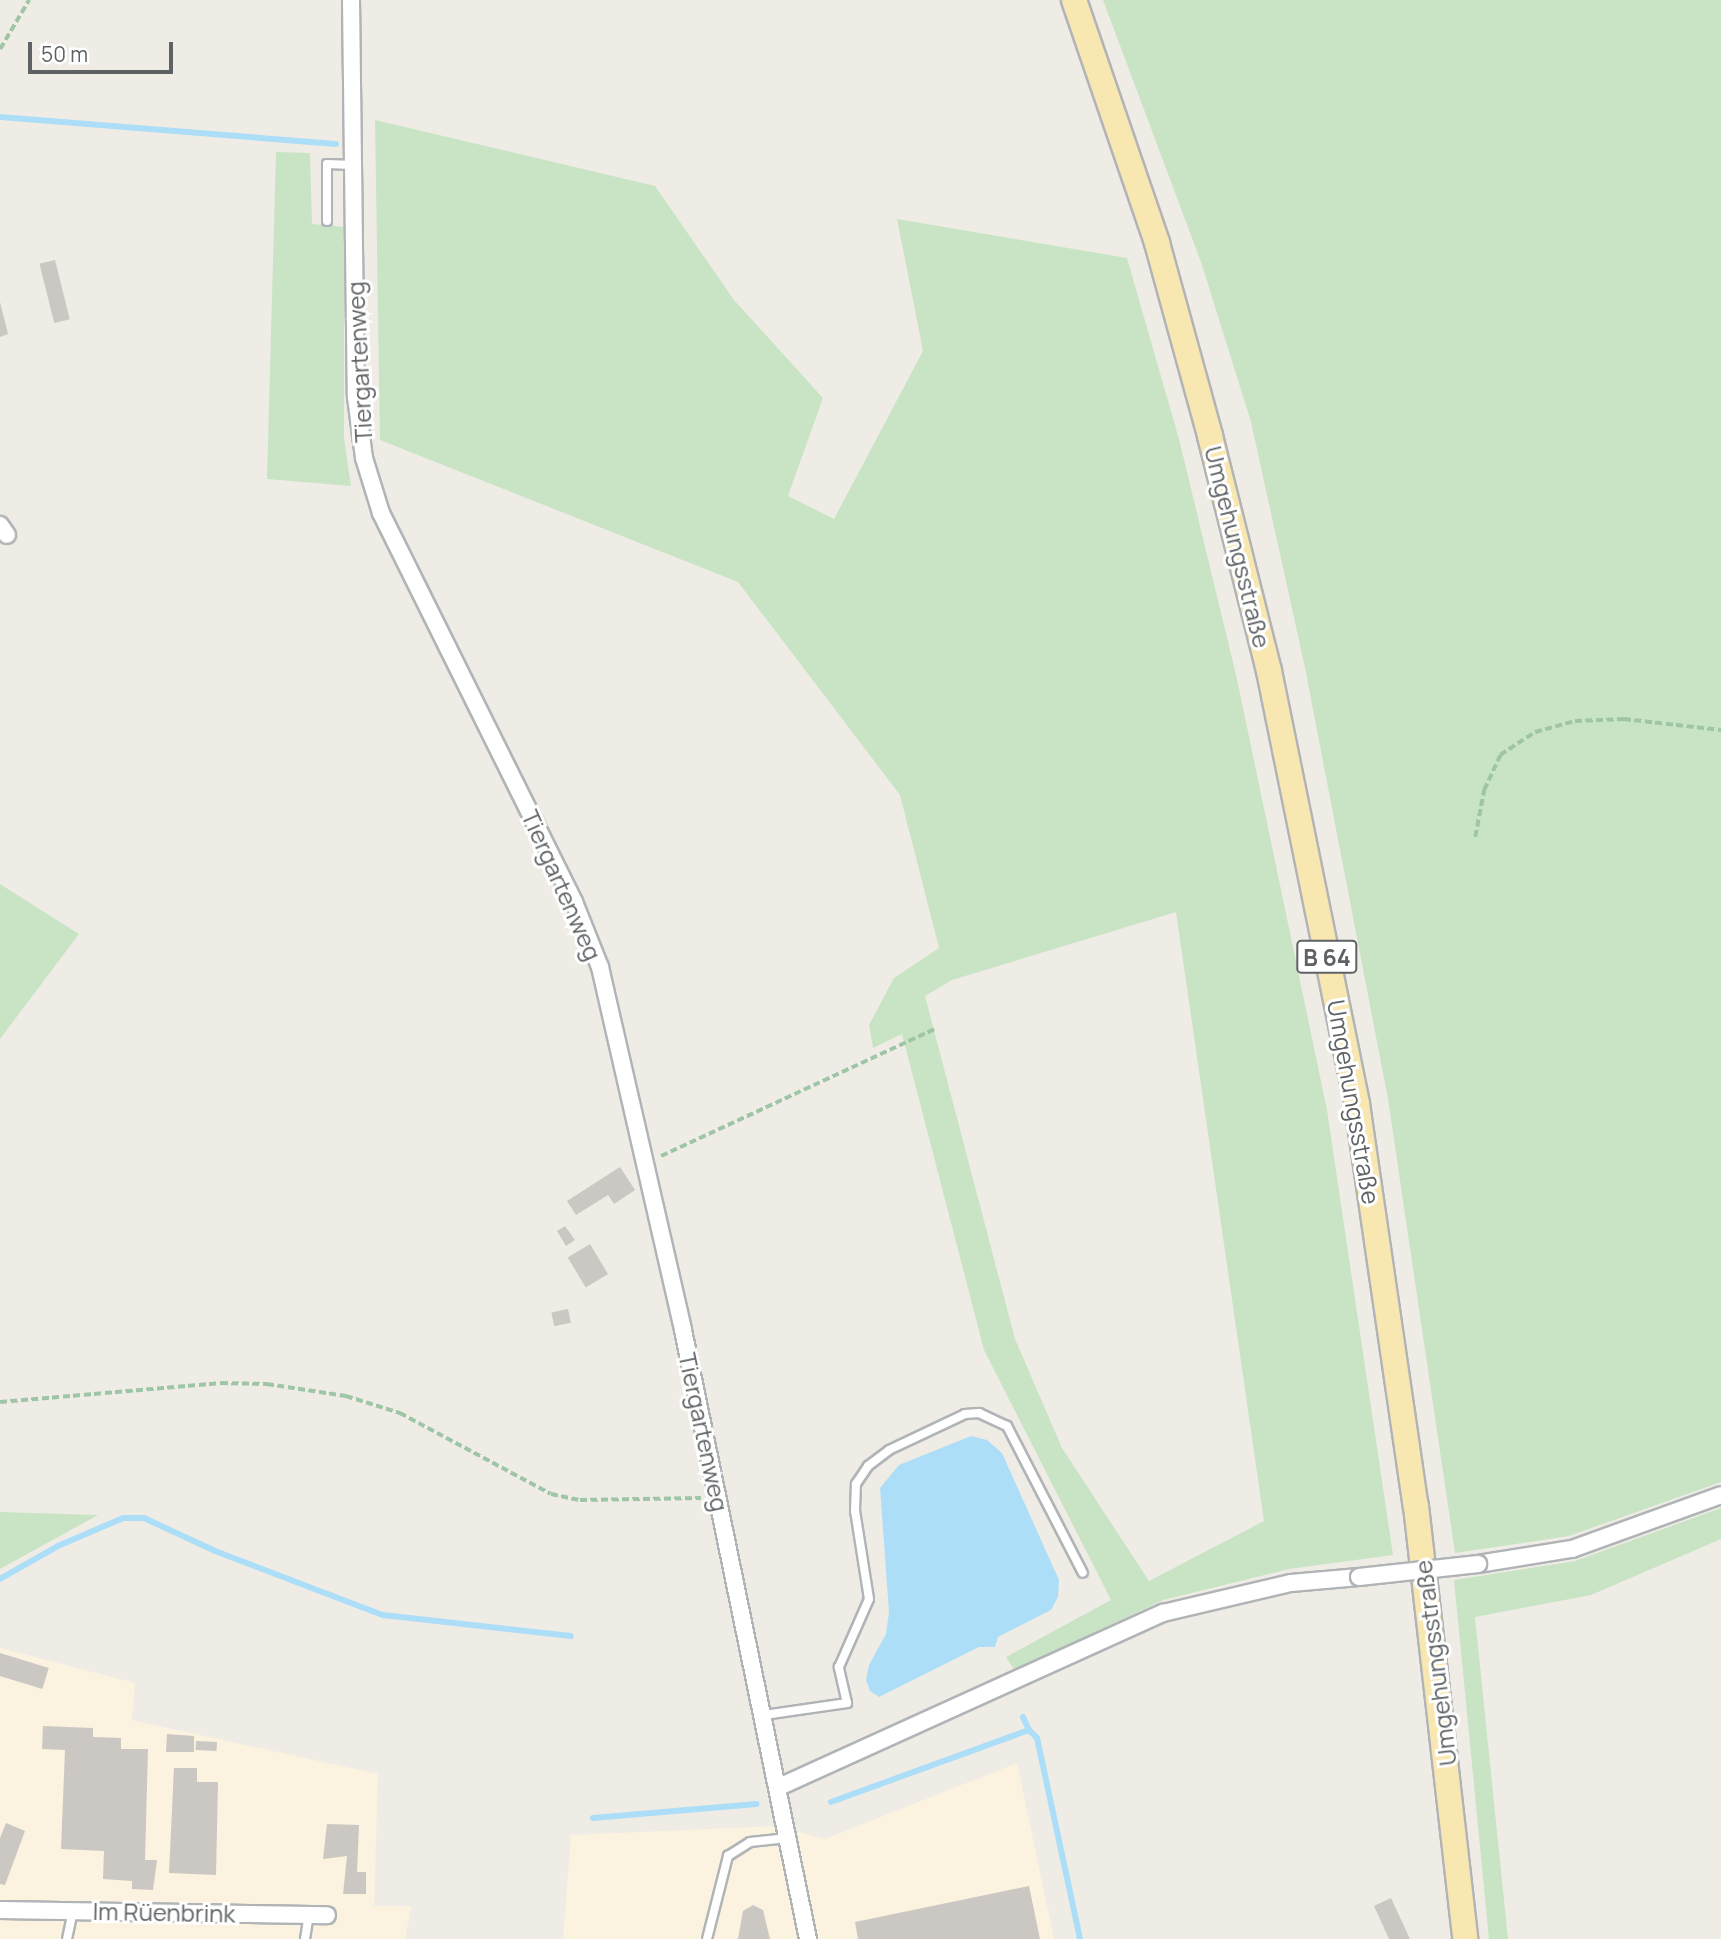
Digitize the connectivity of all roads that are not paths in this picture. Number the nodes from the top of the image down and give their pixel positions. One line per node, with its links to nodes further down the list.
1 (351, 0): 3 (street, Tiergartenweg)
2 (1074, 0): 18 (main road, Umgehungsstraße / B 64)
3 (353, 165): 4 (lane); 7 (street, Tiergartenweg)
4 (327, 221)
5 (1721, 1495): 8 (street, bridge)
6 (1083, 1573): 7 (lane)
7 (764, 1715): 8 (street, Tiergartenweg)
8 (779, 1787): 9 (street, Tiergartenweg)
9 (788, 1838): 16 (lane); 17 (street, Tiergartenweg)
10 (0, 1909): 11 (street, Im Rüenbrink)
11 (73, 1911): 12 (street, Im Rüenbrink); 14 (lane)
12 (309, 1915): 13 (street, Im Rüenbrink); 15 (lane)
13 (327, 1915)
14 (67, 1939)
15 (305, 1939)
16 (708, 1939)
17 (808, 1939)
18 (1465, 1939)

